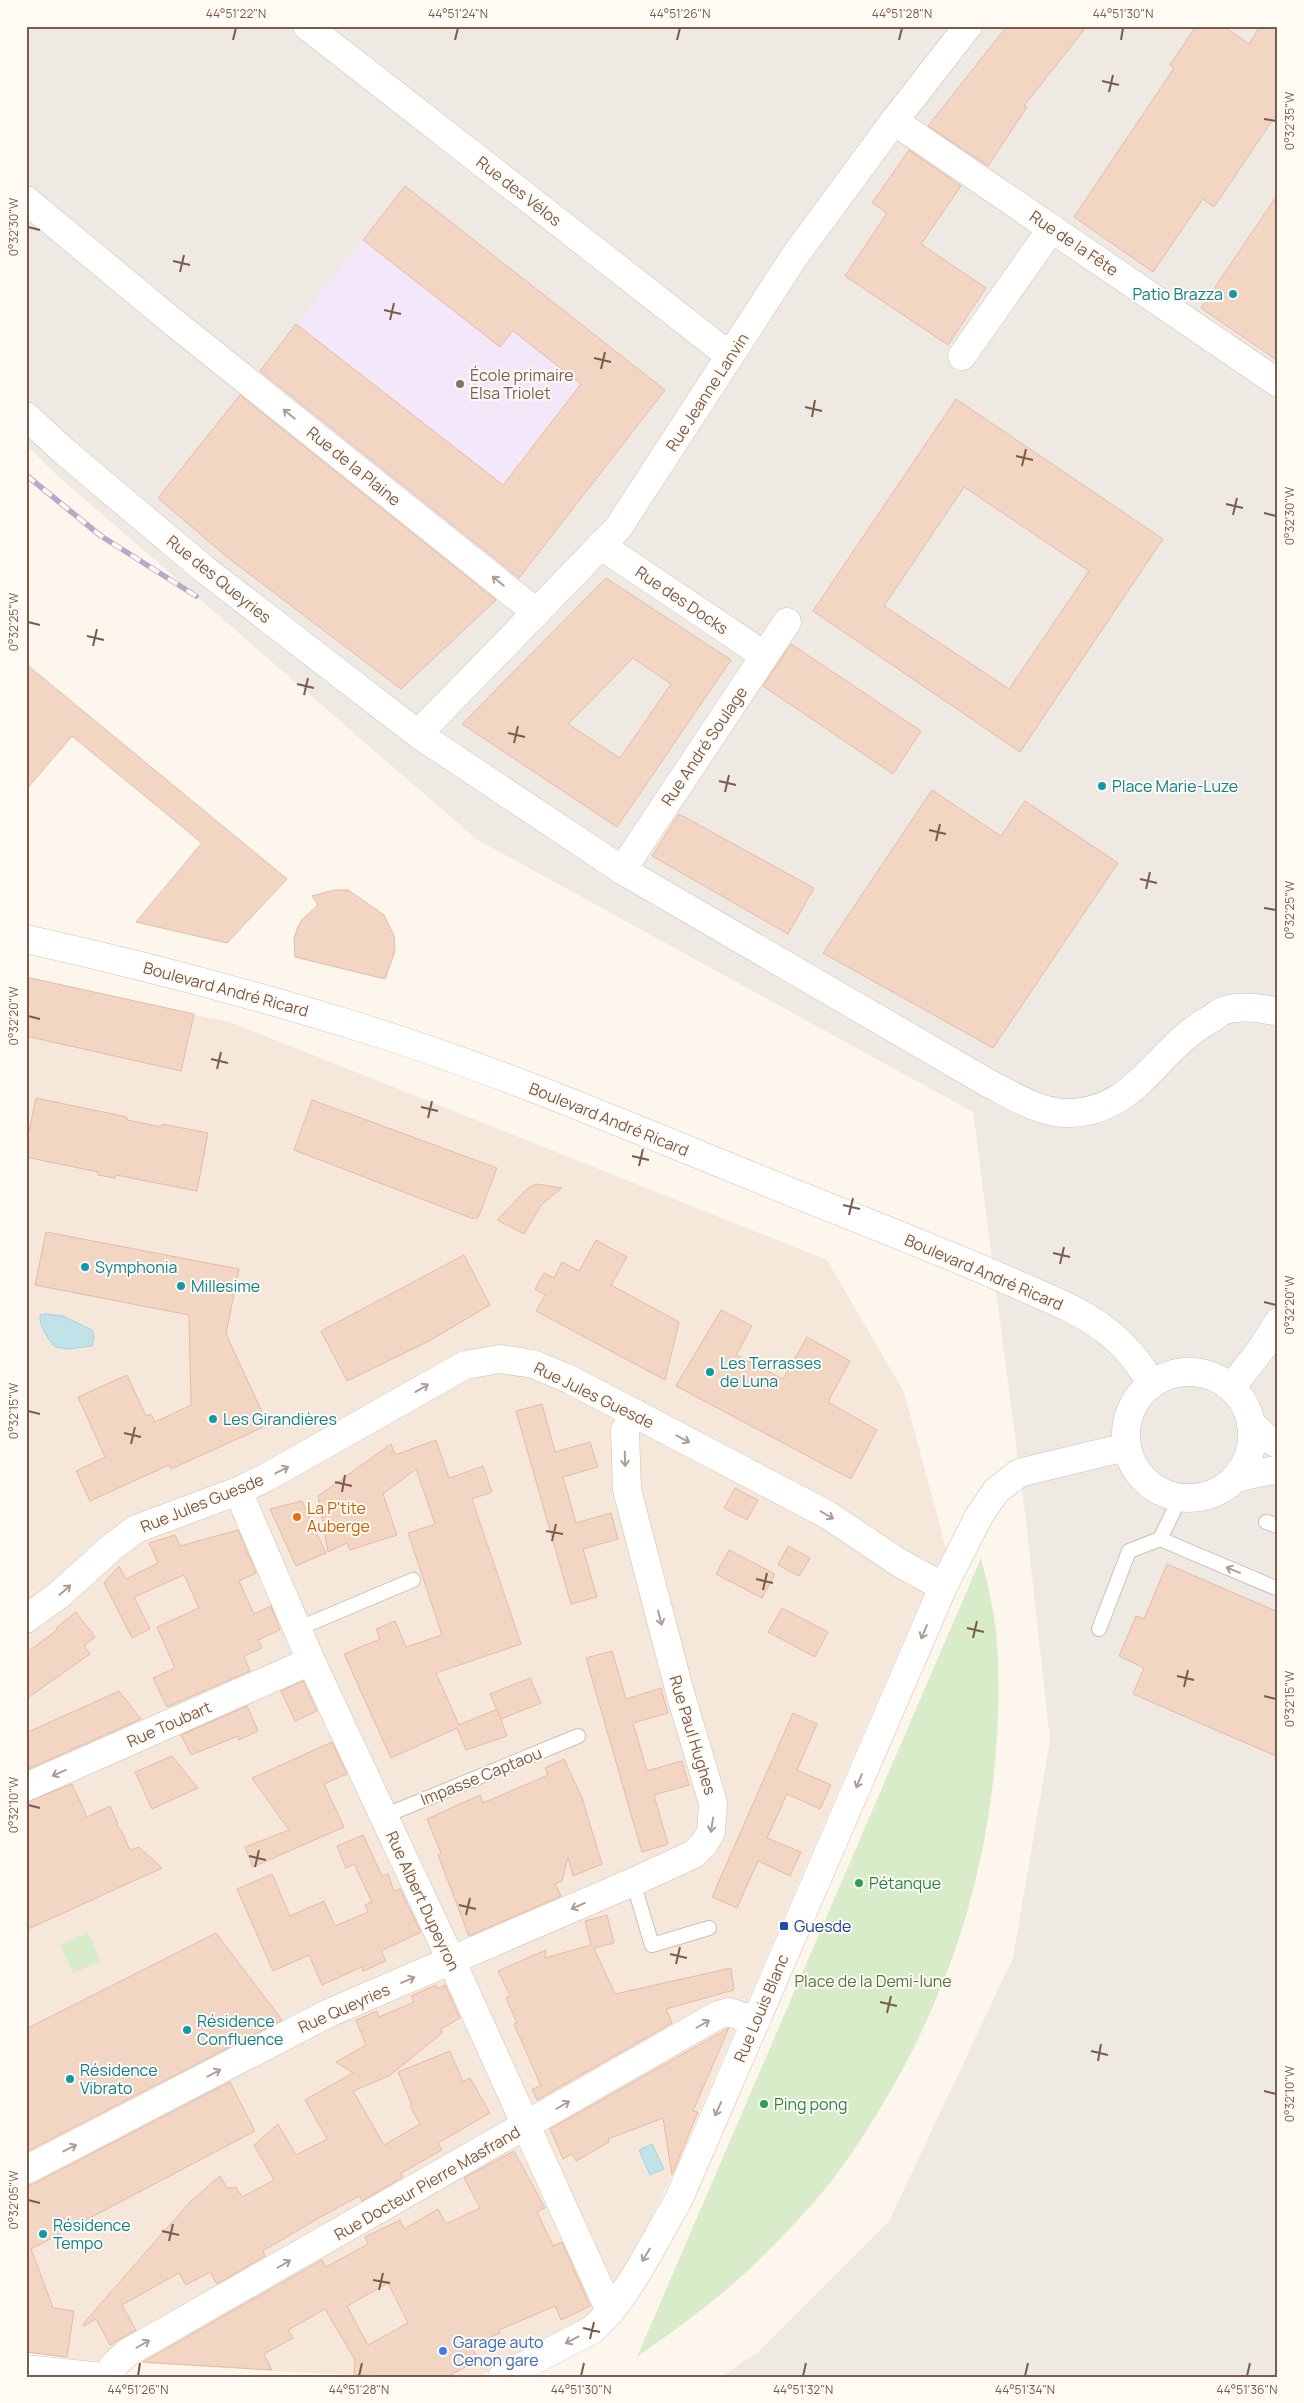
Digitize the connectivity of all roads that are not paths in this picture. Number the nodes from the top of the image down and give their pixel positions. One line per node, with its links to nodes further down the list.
1 (308, 26): 6 (street, Rue des Vélos)
2 (968, 26): 3 (street, Rue Jeanne Lanvin)
3 (894, 121): 5 (street, Rue de la Fête); 6 (street, Rue Jeanne Lanvin)
4 (26, 200): 11 (street, Rue de la Plaine, one-way to 4)
5 (1052, 228): 7 (street); 8 (street, Rue de la Fête)
6 (730, 356): 10 (street, Rue Jeanne Lanvin)
7 (962, 356)
8 (1278, 383)
9 (26, 416): 14 (street, Rue des Queyries)
10 (600, 545): 11 (street, Rue Jeanne Lanvin); 13 (street, Rue des Docks)
11 (536, 612): 14 (street, Rue Jeanne Lanvin)
12 (787, 622): 13 (street, Rue André Soulage)
13 (764, 655): 15 (street, Rue André Soulage)
14 (418, 734): 15 (street, Rue des Queyries)
15 (622, 870): 17 (street, Rue des Queyries)
16 (26, 939): 19 (street, Boulevard André Ricard)
17 (1278, 1012)
18 (1278, 1322): 20 (street)
19 (1152, 1383): 20 (street); 24 (street)
20 (1231, 1388): 22 (street)
21 (635, 1413): 27 (street, Rue Jules Guesde, one-way to 21); 31 (street, Rue Jules Guesde, one-way to 31); 40 (street, Rue Paul Hughes, one-way to 40)
22 (1251, 1423): 23 (street); 26 (street)
23 (1278, 1444)
24 (1126, 1447): 28 (street); 31 (street)
25 (1278, 1470): 26 (street)
26 (1234, 1479): 28 (street)
27 (238, 1491): 33 (street, Rue Jules Guesde, one-way to 27); 34 (street, Rue Albert Dupeyron)
28 (1180, 1498): 29 (lane)
29 (1160, 1539): 32 (lane, one-way to 29); 35 (lane)
30 (413, 1580): 34 (lane)
31 (943, 1587): 43 (street, Rue Louis Blanc, one-way to 43)
32 (1278, 1589)
33 (26, 1619)
34 (297, 1629): 36 (street, Rue Albert Dupeyron)
35 (1099, 1629)
36 (311, 1661): 38 (street, Rue Toubart, one-way to 38); 39 (street, Rue Albert Dupeyron)
37 (578, 1736): 39 (lane, Impasse Captaou)
38 (26, 1787)
39 (384, 1816): 42 (street, Rue Albert Dupeyron)
40 (633, 1882): 41 (lane); 42 (street, Rue Paul Hughes, one-way to 42)
41 (709, 1928)
42 (452, 1962): 44 (street, Rue Albert Dupeyron); 45 (street, Rue Queyries, one-way to 42)
43 (756, 2021): 44 (street, Rue Docteur Pierre Masfrand, one-way to 43); 46 (street, Rue Louis Blanc, one-way to 46)
44 (526, 2127): 46 (street, Rue Albert Dupeyron); 49 (street, Rue Docteur Pierre Masfrand, one-way to 44)
45 (26, 2170)
46 (610, 2311): 50 (street, Rue Louis Blanc, one-way to 50)
47 (26, 2369): 48 (street)
48 (102, 2377)
49 (112, 2377)
50 (502, 2377)

